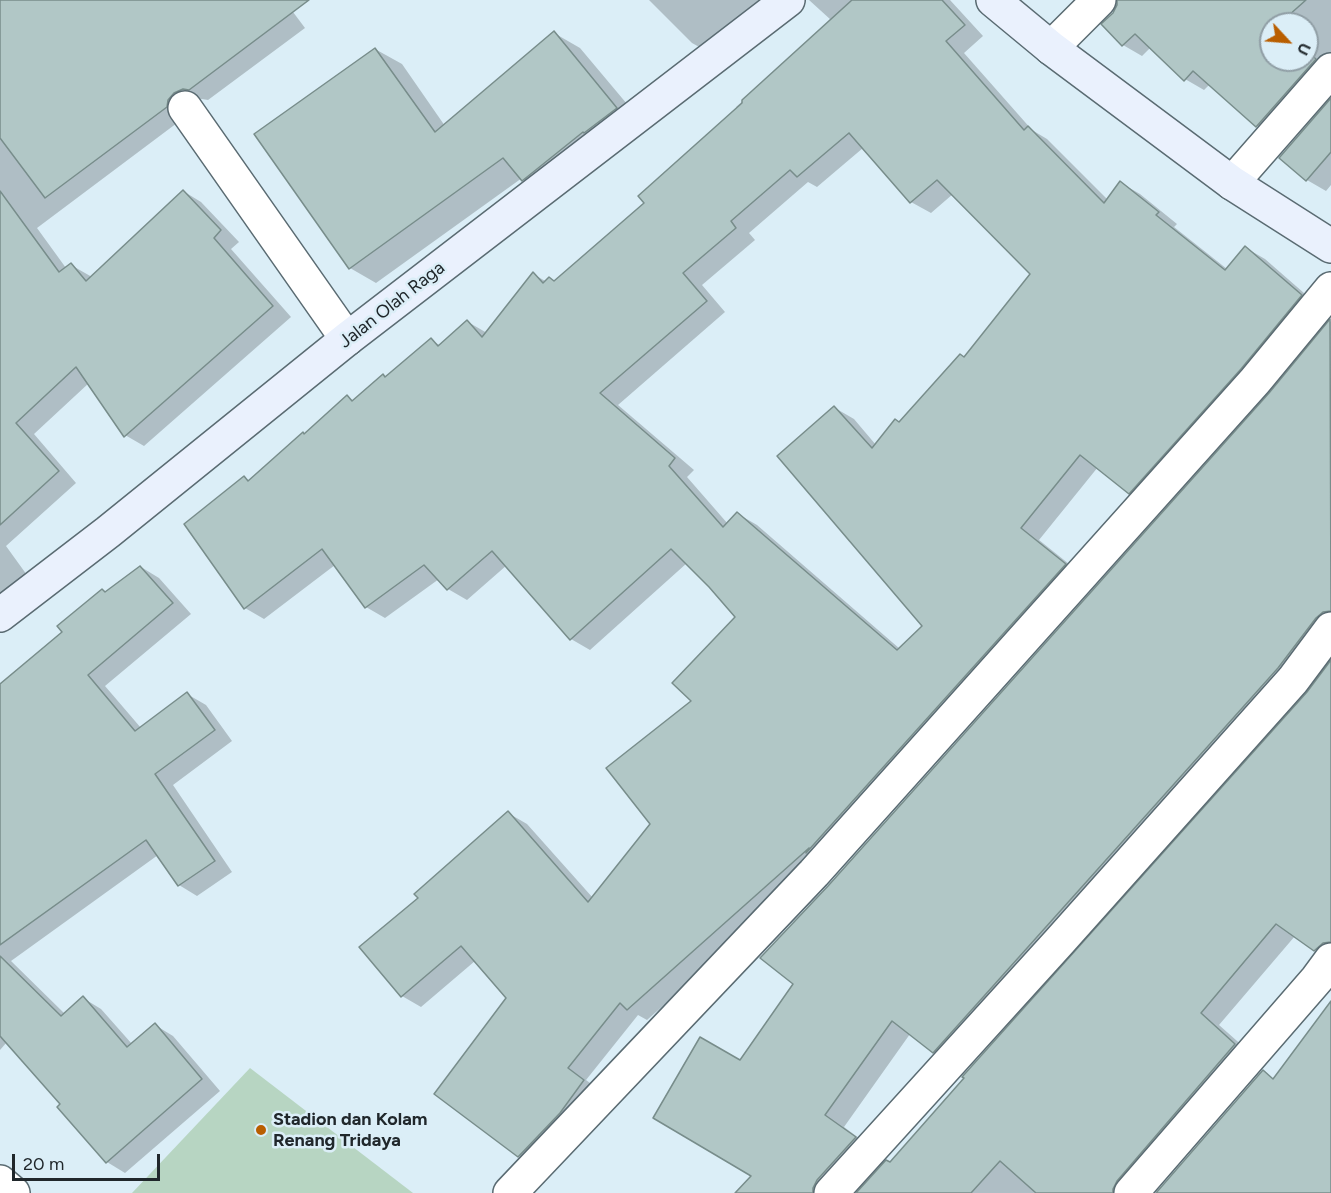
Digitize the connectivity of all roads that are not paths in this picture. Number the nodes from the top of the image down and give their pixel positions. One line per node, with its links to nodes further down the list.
1 (788, 0): 10 (street, Jalan Olah Raga)
2 (993, 0): 4 (street)
3 (1099, 0): 4 (street)
4 (1051, 48): 7 (street)
5 (1331, 70): 7 (street)
6 (185, 108): 10 (street)
7 (1232, 183): 8 (street)
8 (1331, 246)
9 (1331, 290): 16 (street)
10 (346, 339): 11 (street, Jalan Olah Raga)
11 (0, 615)
12 (1331, 629): 17 (street)
13 (1331, 960): 18 (street)
14 (0, 1182): 15 (street)
15 (13, 1193)
16 (510, 1193)
17 (831, 1193)
18 (1131, 1193)

